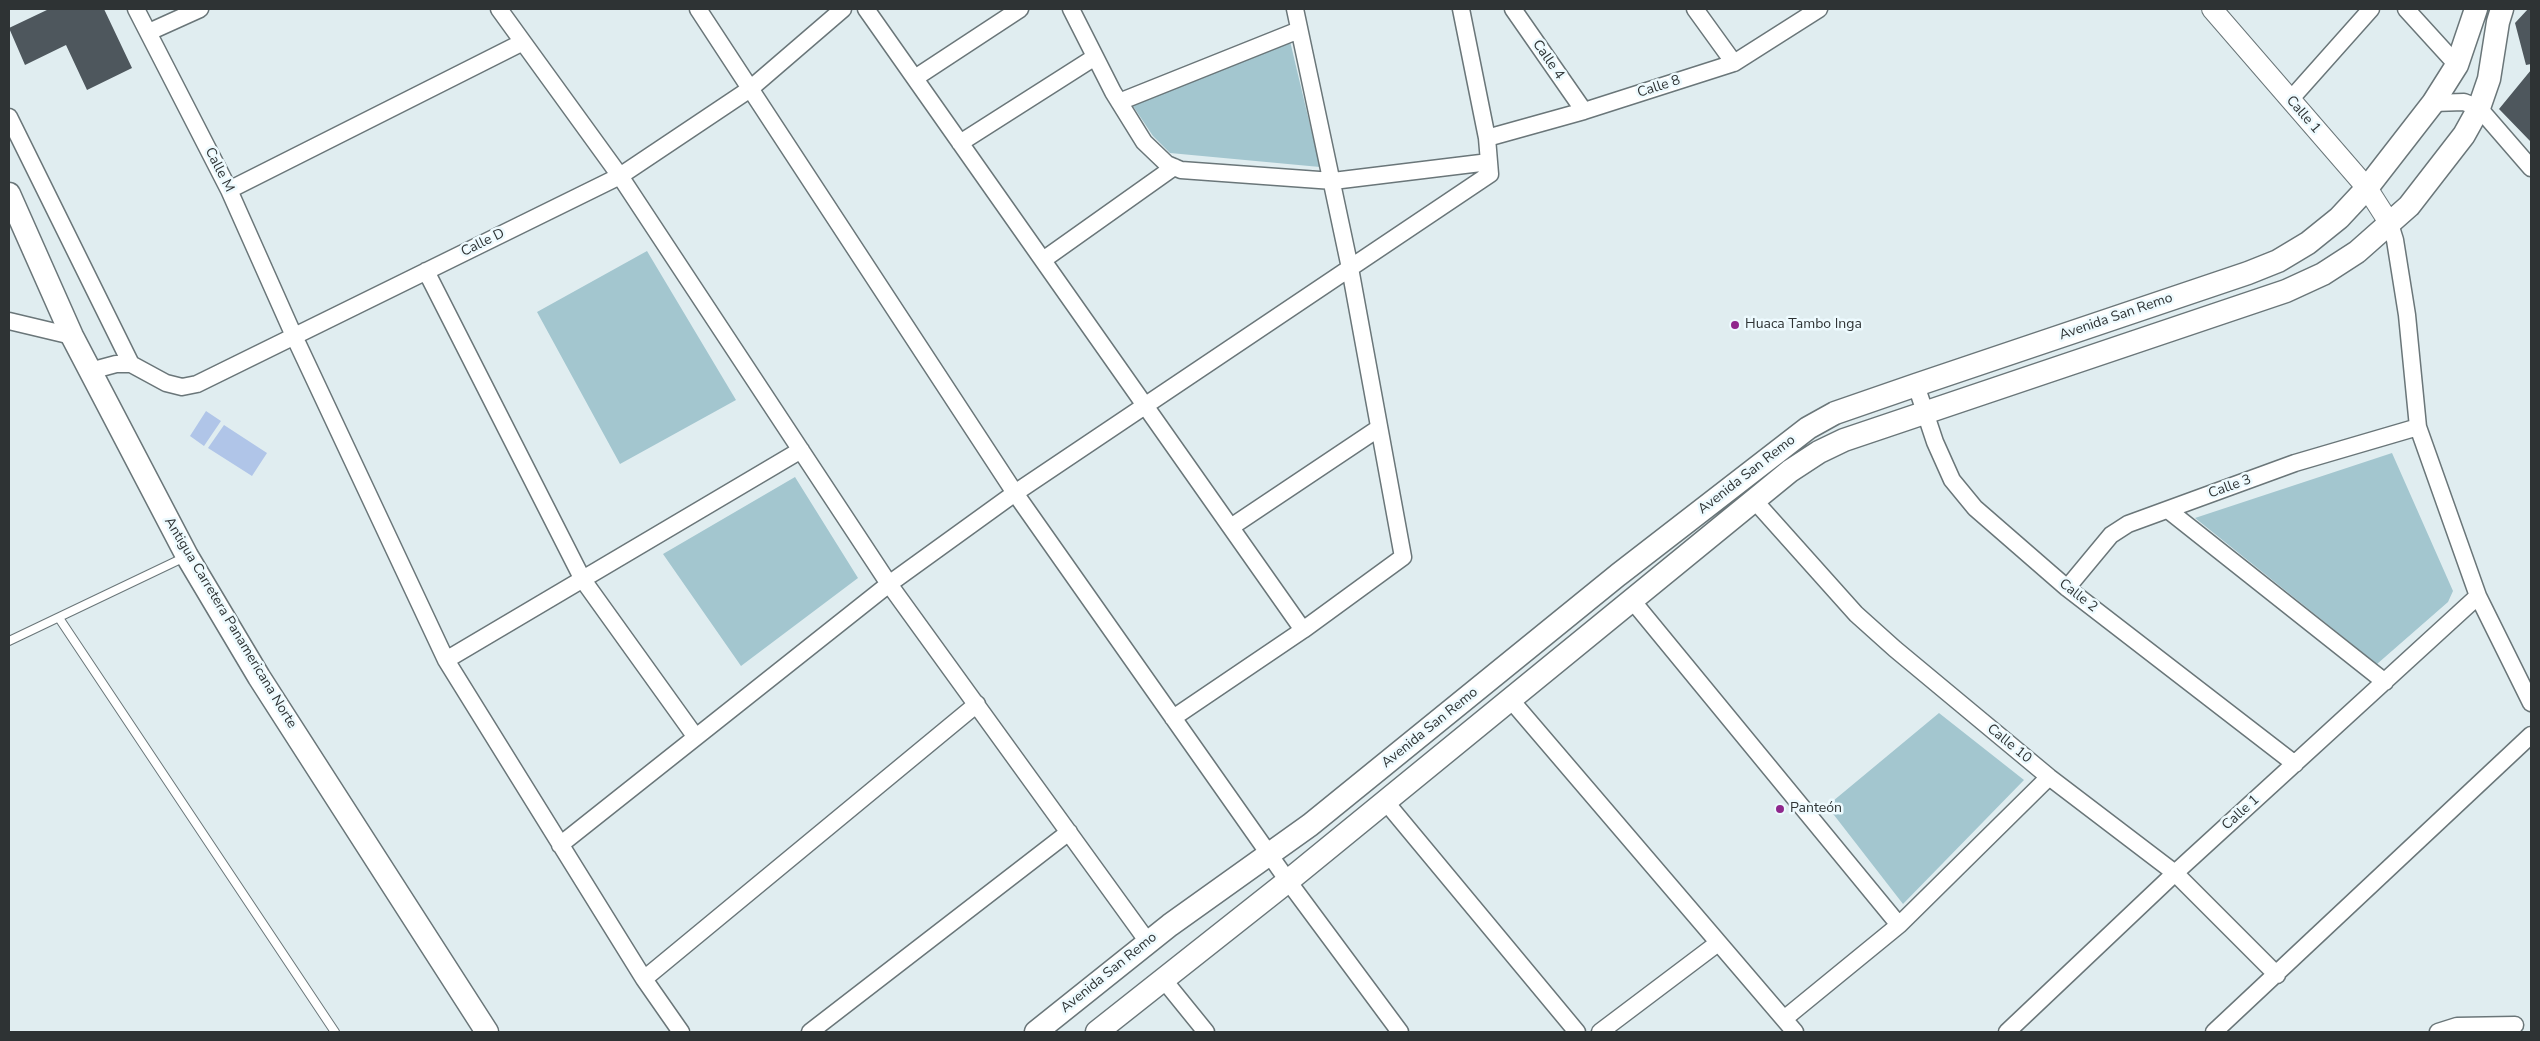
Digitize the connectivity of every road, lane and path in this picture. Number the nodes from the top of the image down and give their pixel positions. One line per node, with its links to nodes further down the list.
1 (136, 9): 20 (street, Calle M)
2 (200, 9): 20 (street)
3 (499, 9): 21 (street)
4 (698, 9): 26 (street)
5 (843, 9): 26 (street, Calle D)
6 (866, 9): 25 (street)
7 (1020, 9): 25 (street)
8 (1071, 9): 22 (street)
9 (1295, 9): 19 (street)
10 (1461, 9): 33 (street)
11 (1513, 9): 31 (street, Calle 4)
12 (1695, 9): 23 (street)
13 (1819, 9): 23 (street, Calle 8)
14 (2212, 9): 27 (street, Calle 1)
15 (2371, 9): 27 (street)
16 (2406, 9): 24 (street)
17 (2476, 9): 24 (main road, Avenida San Remo)
18 (2502, 9): 30 (main road, Avenida San Remo)
19 (1299, 30): 28 (street); 39 (street)
20 (148, 32): 41 (street, Calle M)
21 (523, 42): 38 (street); 41 (street)
22 (1095, 57): 28 (street); 34 (street)
23 (1734, 62): 31 (street, Calle 8)
24 (2457, 65): 29 (main road, Avenida San Remo)
25 (915, 78): 34 (street)
26 (750, 89): 38 (street, Calle D); 58 (street)
27 (2290, 100): 40 (street, Calle 1)
28 (1119, 102): 36 (street)
29 (2433, 102): 30 (street); 40 (main road, Avenida San Remo)
30 (2479, 108): 37 (street); 43 (main road, Avenida San Remo)
31 (1584, 111): 33 (street, Calle 8)
32 (9, 117): 50 (street)
33 (1488, 138): 35 (street)
34 (960, 143): 44 (street)
35 (1489, 162): 39 (street); 45 (street)
36 (1174, 167): 39 (street); 44 (street)
37 (2531, 168)
38 (620, 176): 46 (street, Calle D); 57 (street)
39 (1333, 181): 45 (street)
40 (2366, 188): 43 (street, Calle 1); 52 (main road, Avenida San Remo)
41 (229, 190): 49 (street, Calle M)
42 (9, 194): 48 (main road, Antigua Carretera Panamericana Norte)
43 (2390, 224): 54 (main road, Avenida San Remo); 55 (street)
44 (1043, 260): 53 (street)
45 (1350, 268): 53 (street); 56 (street)
46 (426, 271): 49 (street, Calle D); 63 (street)
47 (9, 321): 48 (street)
48 (72, 336): 51 (main road, Antigua Carretera Panamericana Norte)
49 (294, 336): 50 (street, Calle D); 71 (street, Calle M)
50 (131, 364): 51 (street)
51 (90, 371): 62 (main road, Antigua Carretera Panamericana Norte)
52 (1916, 385): 54 (street, Calle 2); 84 (main road, Avenida San Remo)
53 (1146, 407): 58 (street); 61 (street)
54 (1926, 413): 59 (main road, Avenida San Remo); 65 (street, Calle 2)
55 (2418, 427): 60 (street, Calle 3); 66 (street)
56 (1379, 428): 61 (street); 69 (street)
57 (801, 450): 63 (street); 64 (street)
58 (1015, 493): 64 (street); 76 (street)
59 (1754, 500): 67 (main road, Avenida San Remo); 80 (street, Calle 10)
60 (2168, 510): 65 (street, Calle 3); 72 (street)
61 (1231, 527): 69 (street)
62 (187, 556): 68 (lane); 96 (main road, Antigua Carretera Panamericana Norte)
63 (583, 580): 71 (street); 77 (street)
64 (889, 584): 75 (street); 77 (street)
65 (2067, 588): 79 (street, Calle 2)
66 (2478, 596): 72 (street, Calle 1); 74 (street)
67 (1631, 599): 73 (main road, Avenida San Remo); 87 (street)
68 (59, 618): 70 (lane); 95 (lane)
69 (1303, 630): 76 (street)
70 (9, 640)
71 (446, 660): 83 (street, Calle M)
72 (2385, 682): 79 (street, Calle 1)
73 (1510, 699): 81 (main road, Avenida San Remo); 89 (street)
74 (2531, 702)
75 (977, 704): 82 (street); 92 (street)
76 (1173, 718): 84 (street)
77 (695, 736): 83 (street)
78 (2531, 736): 90 (street)
79 (2295, 764): 85 (street, Calle 1)
80 (2049, 777): 85 (street, Calle 10); 87 (street)
81 (1385, 800): 86 (main road, Avenida San Remo); 103 (street)
82 (1069, 832): 88 (street); 98 (street)
83 (560, 845): 92 (street, Calle M)
84 (1270, 856): 86 (street); 88 (main road, Avenida San Remo)
85 (2175, 873): 90 (street, Calle 10); 106 (street, Calle 1)
86 (1288, 881): 91 (main road, Avenida San Remo); 102 (street)
87 (1899, 925): 93 (street)
88 (1148, 942): 99 (main road, Avenida San Remo)
89 (1718, 942): 93 (street); 104 (street)
90 (2277, 975): 107 (street)
91 (1163, 978): 100 (main road, Avenida San Remo); 101 (street)
92 (644, 979): 97 (street, Calle M)
93 (1784, 1019): 105 (street)
94 (2515, 1026): 108 (street)
95 (335, 1032)
96 (487, 1032)
97 (681, 1032)
98 (810, 1032)
99 (1036, 1032)
100 (1097, 1032)
101 (1206, 1032)
102 (1400, 1032)
103 (1578, 1032)
104 (1600, 1032)
105 (1795, 1032)
106 (2007, 1032)
107 (2214, 1032)
108 (2438, 1032)

